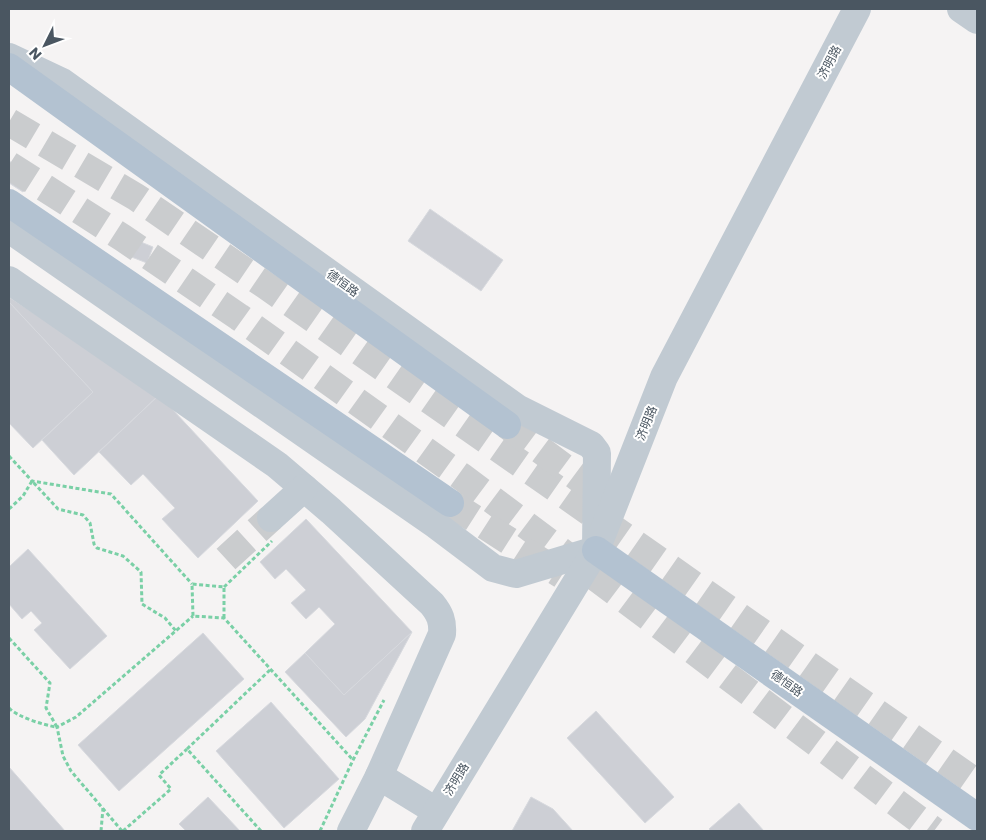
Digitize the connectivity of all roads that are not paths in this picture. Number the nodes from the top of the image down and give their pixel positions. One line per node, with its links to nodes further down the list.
1 (857, 9): 13 (street, 济明路)
2 (962, 9): 3 (street)
3 (977, 20)
4 (9, 57): 13 (street, 德恒路)
5 (9, 67): 9 (main road)
6 (9, 203): 11 (main road)
7 (9, 229): 13 (street)
8 (9, 280): 10 (street)
9 (506, 425)
10 (304, 488): 12 (street); 14 (street)
11 (450, 503)
12 (271, 518)
13 (596, 550): 15 (main road, 德恒路); 16 (street, 济明路)
14 (379, 776): 16 (street); 17 (street)
15 (977, 817)
16 (430, 821)
17 (351, 831)

